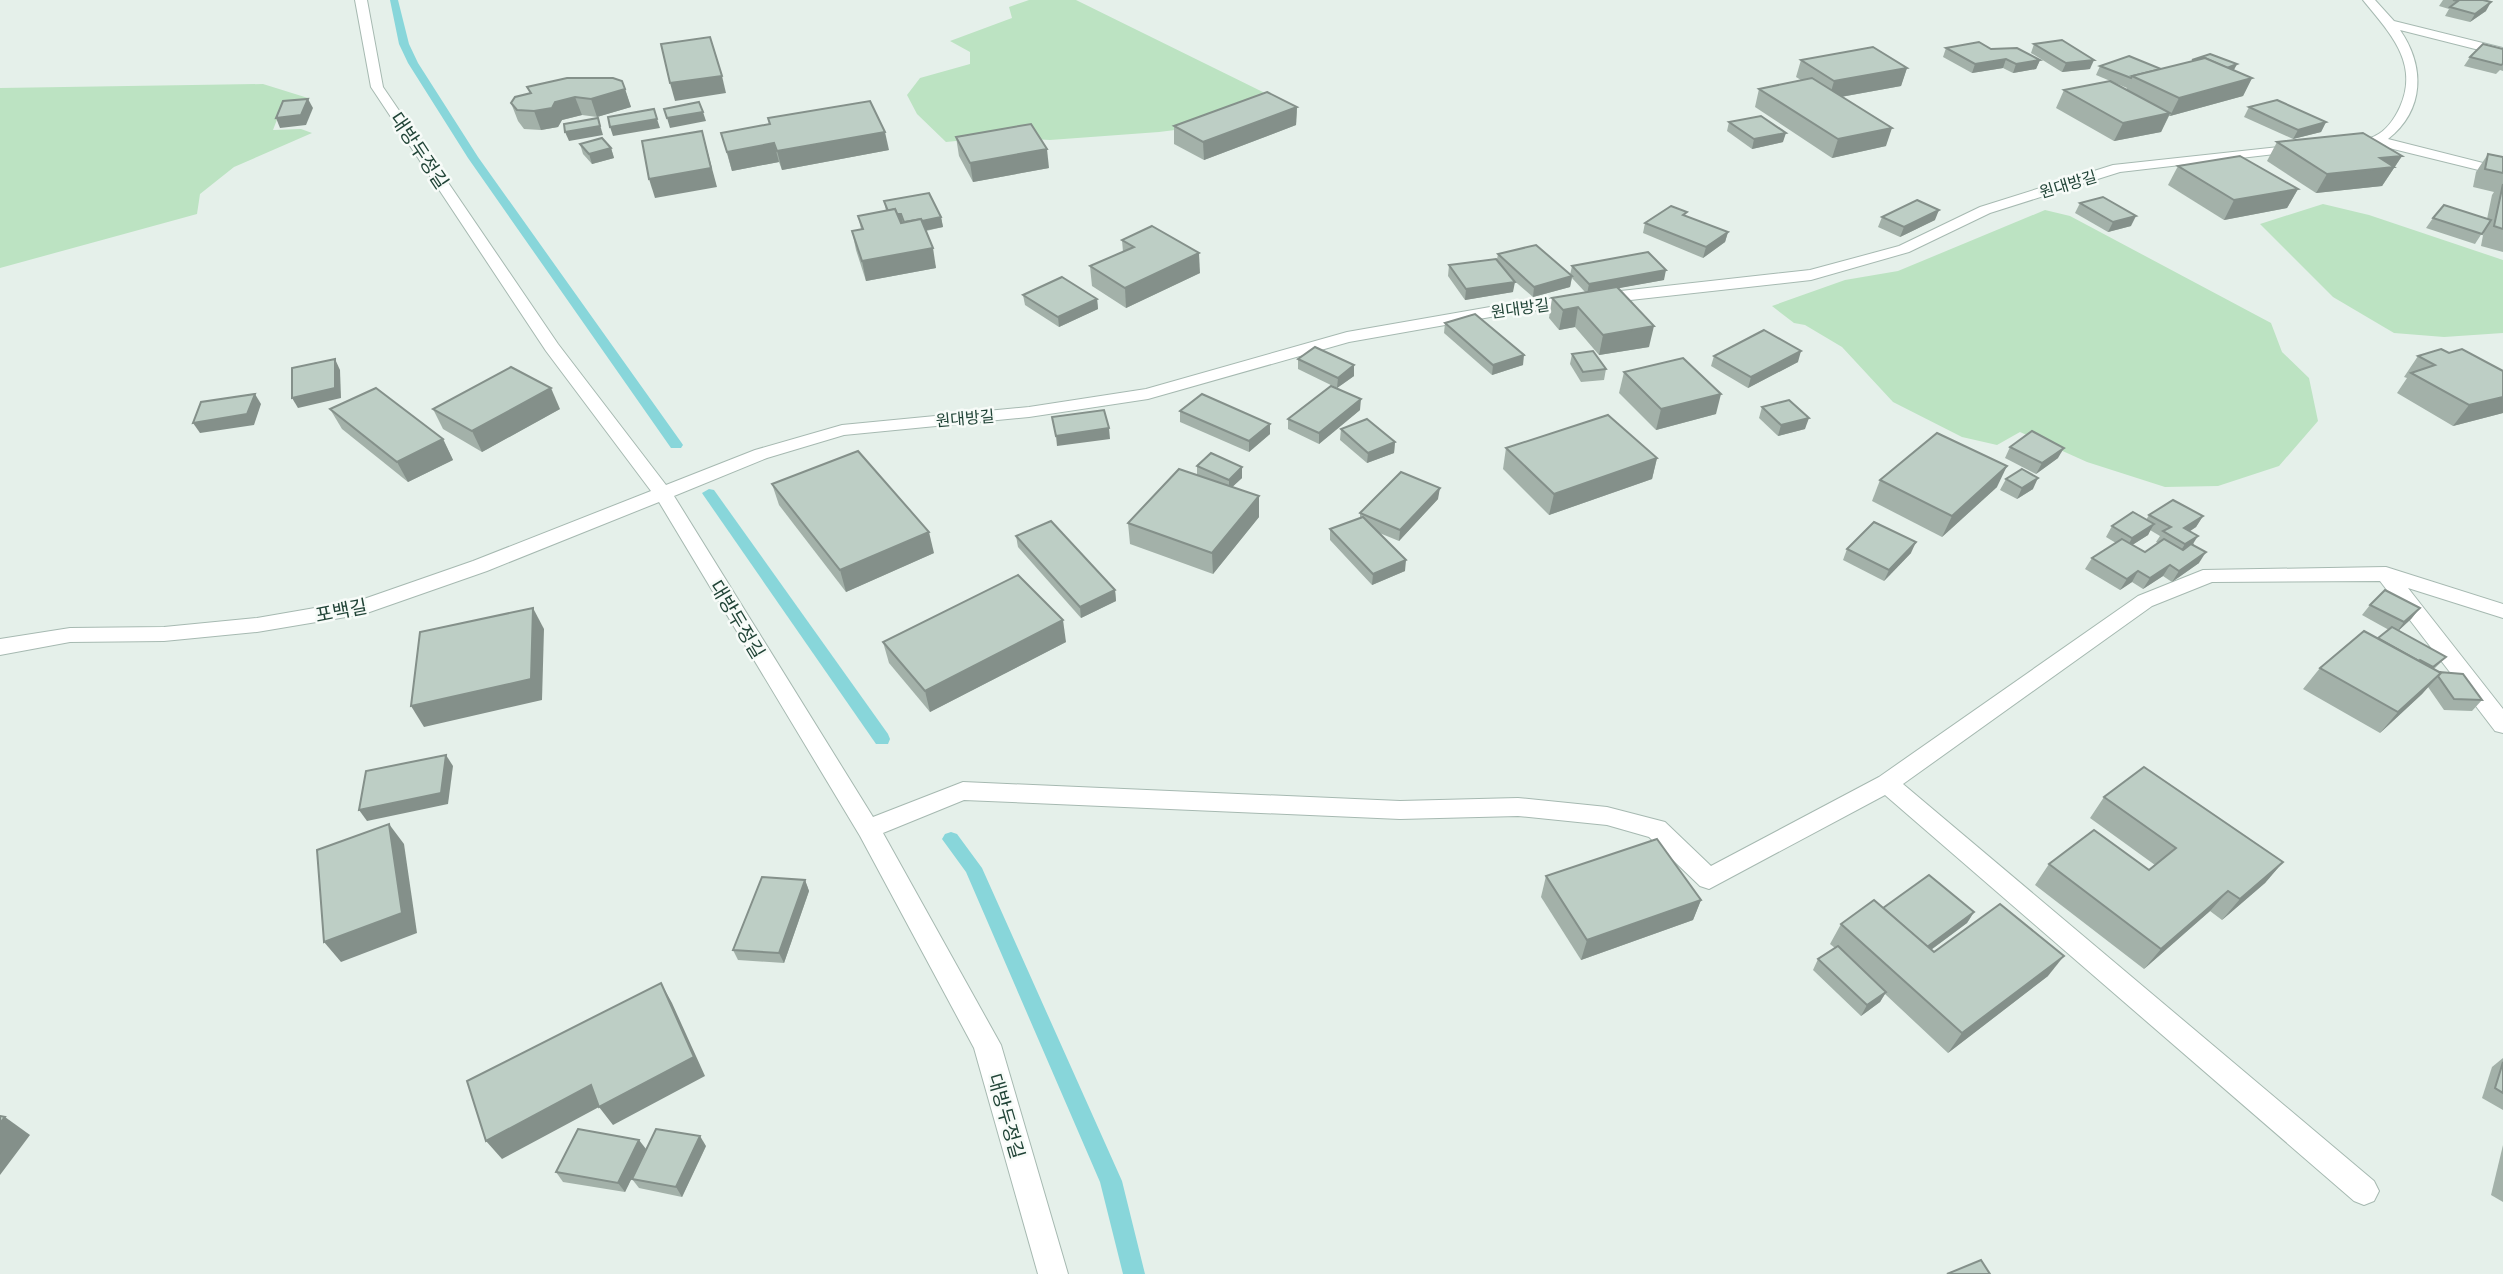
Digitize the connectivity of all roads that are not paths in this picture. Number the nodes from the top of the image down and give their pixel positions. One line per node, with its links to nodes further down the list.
1 (361, 0): 7 (street, 대방두정길)
2 (2369, 0): 3 (street)
3 (2392, 24): 4 (street); 5 (street)
4 (2503, 52)
5 (2378, 141): 6 (street, 원대방길); 7 (street, 원대방길)
6 (2503, 172)
7 (664, 495): 10 (street, 포백길); 13 (street, 대방두정길)
8 (2386, 574): 9 (street); 11 (street); 12 (street)
9 (2503, 611)
10 (0, 647)
11 (2503, 725)
12 (1887, 783): 13 (street); 14 (street)
13 (868, 829): 15 (street, 대방두정길)
14 (2364, 1191)
15 (1053, 1274)

